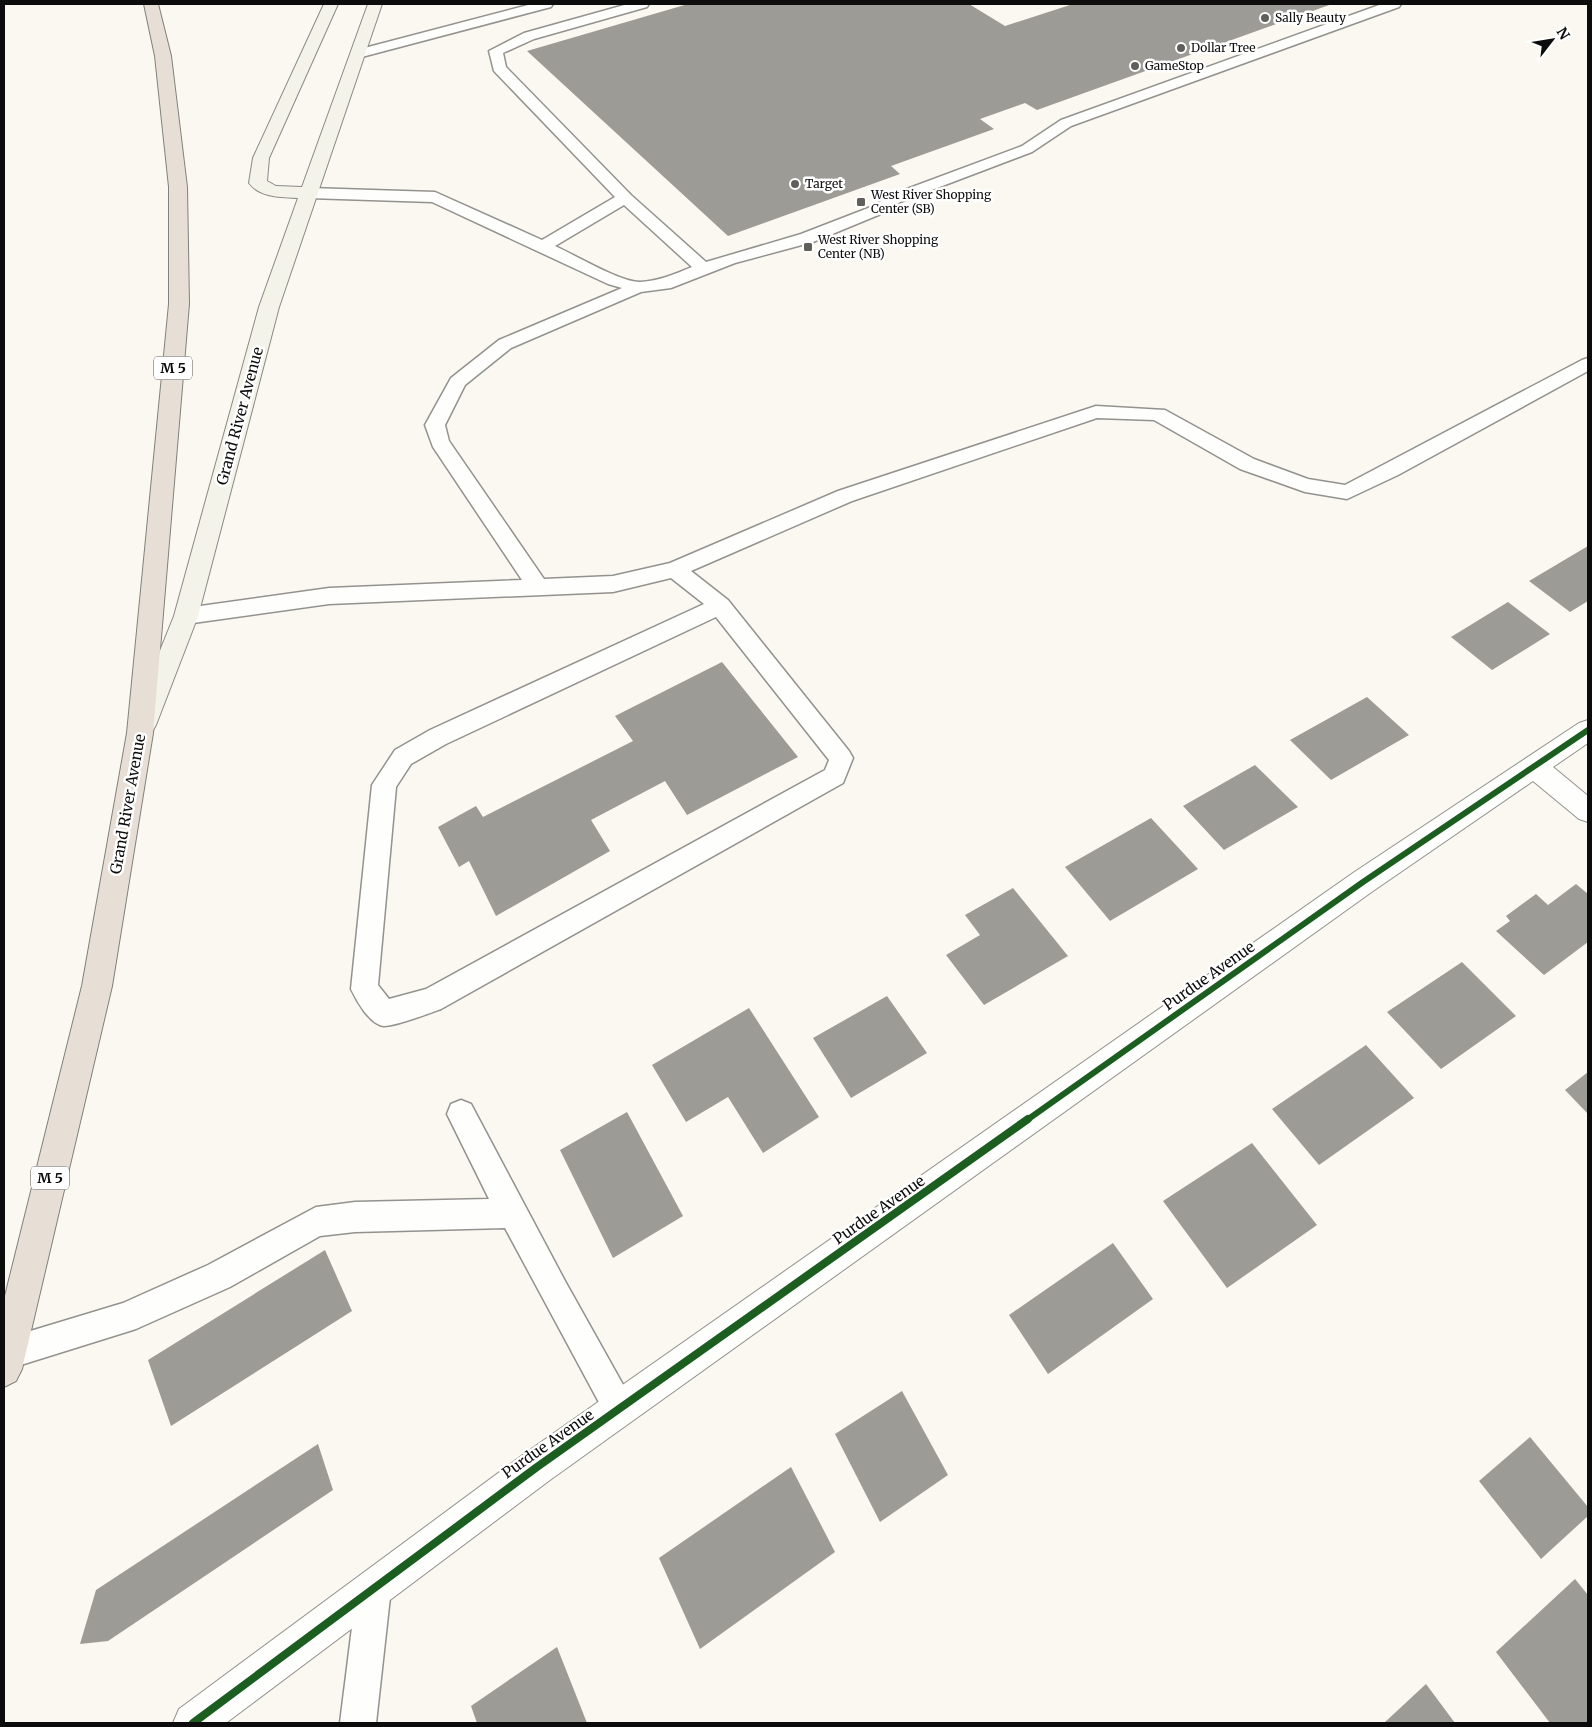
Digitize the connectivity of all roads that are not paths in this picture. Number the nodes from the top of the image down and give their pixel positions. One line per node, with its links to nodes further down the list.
1 (151, 4): 19 (highway, M 5)
2 (331, 4): 8 (main road)
3 (375, 4): 7 (main road, Grand River Avenue)
4 (546, 4): 7 (lane)
5 (642, 4): 9 (lane)
6 (1394, 4): 11 (lane)
7 (358, 54): 8 (main road, Grand River Avenue)
8 (309, 193): 10 (lane); 17 (main road, Grand River Avenue)
9 (626, 198): 10 (lane); 11 (lane)
10 (543, 246): 12 (lane)
11 (704, 269): 12 (lane)
12 (638, 287): 15 (lane)
13 (1588, 364): 14 (lane)
14 (675, 568): 15 (lane); 16 (lane)
15 (539, 588): 17 (lane)
16 (720, 606): 16 (lane)
17 (186, 616): 19 (main road, Grand River Avenue)
18 (1588, 730): 20 (street, Purdue Avenue)
19 (140, 734): 24 (highway, Grand River Avenue / M 5)
20 (1535, 767): 21 (street); 25 (street, Purdue Avenue)
21 (1588, 811)
22 (461, 1114): 23 (lane)
23 (513, 1213): 24 (lane); 25 (lane)
24 (6, 1361)
25 (620, 1410): 26 (street, Purdue Avenue)
26 (374, 1588): 27 (street, Purdue Avenue); 28 (lane)
27 (192, 1723)
28 (358, 1723)

